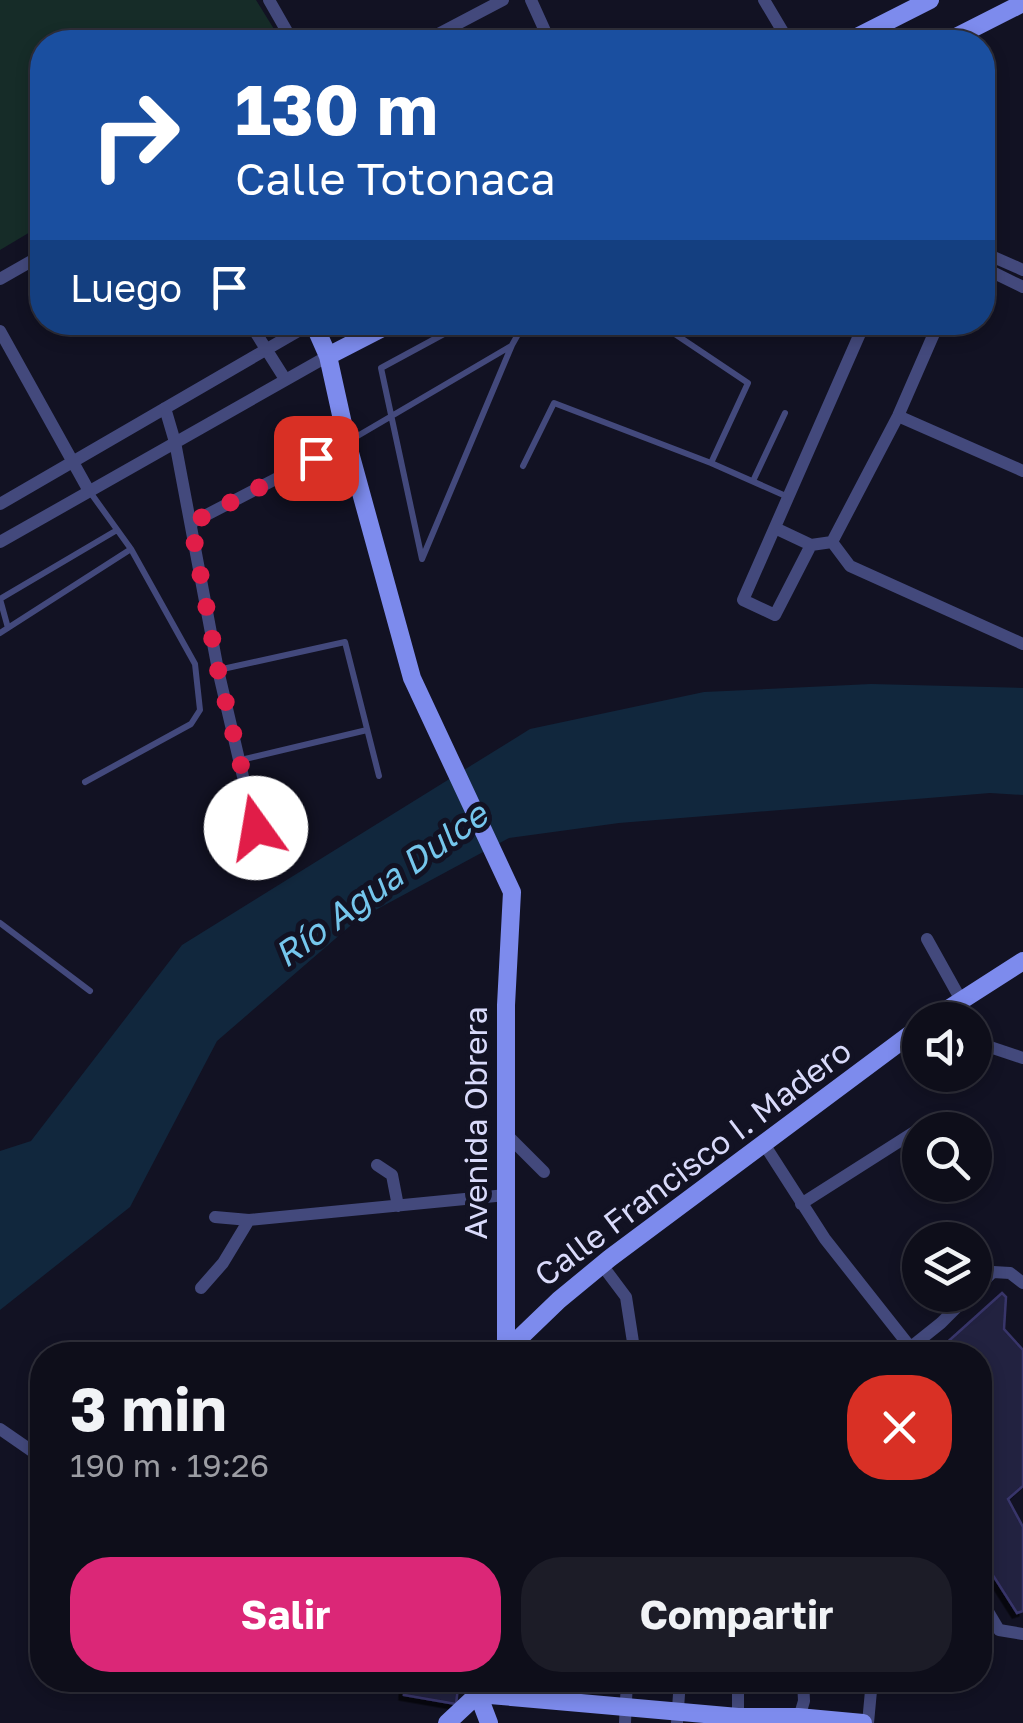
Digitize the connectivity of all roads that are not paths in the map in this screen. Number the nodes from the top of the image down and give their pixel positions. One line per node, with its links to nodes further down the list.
1 (268, 0): 7 (street)
2 (503, 0): 8 (street)
3 (530, 0): 9 (street)
4 (764, 0): 10 (street)
5 (930, 0): 11 (street)
6 (1023, 4): 12 (street)
7 (287, 30)
8 (446, 30)
9 (544, 30)
10 (782, 30)
11 (871, 30)
12 (970, 30)
13 (995, 258): 15 (street)
14 (30, 262): 17 (street)
15 (1023, 270)
16 (995, 273): 18 (street)
17 (0, 278)
18 (1023, 287)
19 (0, 331): 39 (street)
20 (256, 335): 30 (street)
21 (291, 335): 30 (street)
22 (318, 335): 31 (street)
23 (369, 335): 31 (street)
24 (442, 335): 36 (lane)
25 (518, 335): 29 (lane)
26 (676, 335): 40 (lane)
27 (859, 335): 45 (street)
28 (933, 335): 35 (street)
29 (512, 346): 36 (lane); 36 (lane)
30 (265, 350): 32 (street); 33 (street)
31 (328, 356): 32 (street); 38 (street)
32 (285, 379): 37 (street)
33 (164, 408): 37 (street); 39 (street)
34 (784, 413): 43 (lane)
35 (898, 416): 42 (street); 51 (street)
36 (390, 417): 38 (lane)
37 (175, 442): 44 (street); 47 (street)
38 (347, 442): 47 (street); 72 (street, Avenida Obrera)
39 (73, 462): 44 (street); 46 (street)
40 (711, 463): 41 (lane); 43 (lane)
41 (522, 466)
42 (1023, 471)
43 (753, 482): 45 (lane)
44 (89, 491): 49 (lane); 50 (street)
45 (788, 497): 48 (street)
46 (0, 504)
47 (191, 523): 57 (street)
48 (774, 528): 52 (street); 52 (street)
49 (118, 530): 53 (lane); 54 (lane)
50 (0, 542)
51 (832, 542): 52 (street); 56 (street)
52 (811, 545)
53 (131, 549): 54 (lane); 61 (lane)
54 (8, 628): 55 (lane)
55 (0, 633)
56 (1023, 644)
57 (218, 670): 58 (lane); 59 (street)
58 (367, 730): 59 (lane); 60 (lane)
59 (240, 760): 62 (street)
60 (378, 776)
61 (85, 782)
62 (263, 862)
63 (0, 922): 66 (lane)
64 (927, 940): 67 (street)
65 (1023, 961): 67 (street)
66 (90, 991)
67 (961, 1000): 68 (street)
68 (958, 1002)
69 (902, 1040): 74 (street, Calle Francisco I. Madero)
70 (992, 1048): 71 (street)
71 (1023, 1058)
72 (505, 1133): 76 (street); 77 (street, Avenida Obrera)
73 (902, 1141): 78 (street)
74 (764, 1144): 78 (street); 82 (street, Calle Francisco I. Madero)
75 (378, 1164): 79 (street)
76 (544, 1172)
77 (506, 1194): 79 (street); 87 (street, Avenida Obrera)
78 (801, 1204): 90 (street)
79 (398, 1206): 81 (street)
80 (215, 1217): 81 (street)
81 (249, 1220): 85 (street)
82 (602, 1266): 88 (street, Calle Francisco I. Madero); 89 (street)
83 (992, 1272): 84 (street)
84 (1023, 1283)
85 (201, 1288)
86 (952, 1312): 91 (street)
87 (506, 1342)
88 (517, 1342)
89 (633, 1342)
90 (900, 1342)
91 (917, 1342)
92 (0, 1429): 93 (street)
93 (30, 1450)
94 (992, 1618): 95 (street)
95 (1023, 1634)
96 (474, 1692): 109 (street)
97 (480, 1692): 110 (street)
98 (513, 1692): 104 (street)
99 (569, 1692): 104 (street)
100 (679, 1692): 106 (street)
101 (738, 1692): 107 (street)
102 (804, 1692): 108 (street)
103 (870, 1692): 111 (street)
104 (568, 1700): 105 (street)
105 (626, 1715): 106 (street)
106 (677, 1718): 107 (street)
107 (738, 1720): 108 (street)
108 (798, 1720): 111 (street)
109 (447, 1723)
110 (489, 1723)
111 (865, 1723)

